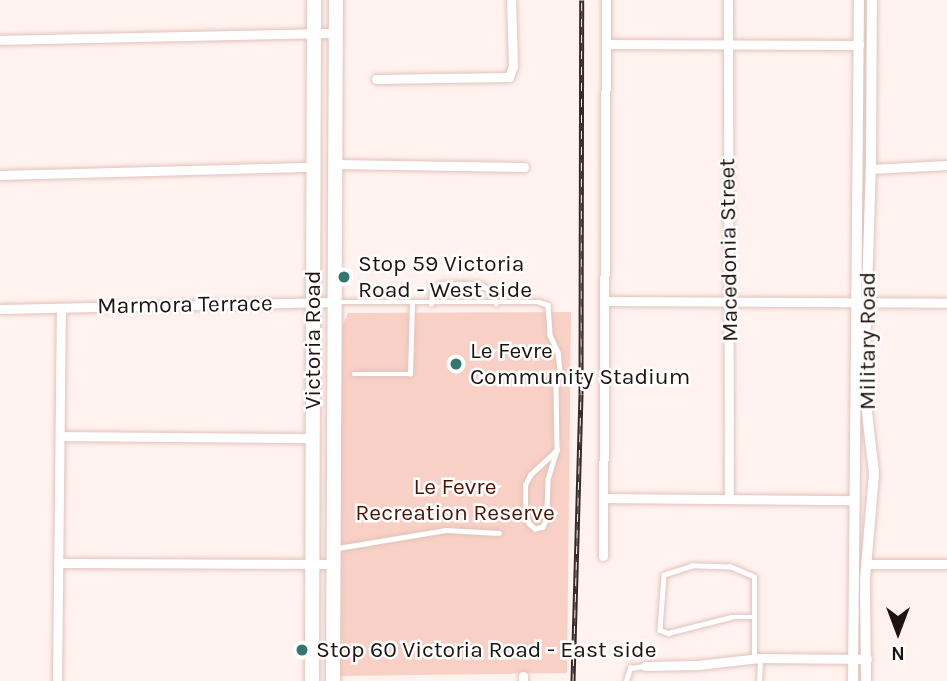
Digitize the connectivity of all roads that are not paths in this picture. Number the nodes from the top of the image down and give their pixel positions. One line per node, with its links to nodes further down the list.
1 (314, 0): 9 (highway, Victoria Road)
2 (336, 0): 8 (highway, Victoria Road)
3 (511, 0): 14 (street)
4 (606, 0): 11 (street)
5 (728, 0): 12 (street, Macedonia Street)
6 (859, 0): 13 (street, Military Road)
7 (872, 0): 19 (street, Military Road)
8 (336, 33): 9 (street); 15 (highway, Victoria Road)
9 (313, 34): 10 (street); 17 (highway, Victoria Road)
10 (0, 40)
11 (606, 44): 12 (street); 23 (street)
12 (728, 45): 13 (street); 24 (street, Macedonia Street)
13 (859, 45): 26 (street, Military Road)
14 (376, 79)
15 (335, 164): 18 (street); 22 (highway, Victoria Road)
16 (947, 165): 19 (street)
17 (314, 167): 20 (street); 21 (highway, Victoria Road)
18 (524, 167)
19 (871, 169): 26 (street, Military Road)
20 (0, 175)
21 (314, 248): 22 (highway); 27 (highway, Victoria Road)
22 (334, 249): 25 (highway, Victoria Road)
23 (605, 301): 24 (street); 38 (street)
24 (728, 301): 26 (street); 39 (street, Macedonia Street)
25 (335, 302): 27 (street, Marmora Terrace); 28 (lane, Marmora Terrace); 42 (highway, Victoria Road)
26 (861, 302): 30 (street); 40 (street, Military Road); 47 (street, Military Road)
27 (313, 303): 32 (street, Marmora Terrace); 36 (highway, Victoria Road)
28 (412, 303): 31 (lane, Marmora Terrace); 34 (lane)
29 (496, 303): 31 (lane, Marmora Terrace); 31 (lane); 37 (lane, Marmora Terrace)
30 (947, 303)
31 (430, 304)
32 (61, 308): 33 (street, Marmora Terrace); 35 (street)
33 (0, 309)
34 (354, 374)
35 (60, 436): 36 (street); 44 (street)
36 (313, 438): 45 (highway, Victoria Road)
37 (557, 450): 37 (lane)
38 (603, 498): 39 (street); 43 (street)
39 (730, 499): 40 (street)
40 (853, 500): 51 (street, Military Road)
41 (499, 533): 42 (lane)
42 (334, 549): 46 (highway, Victoria Road)
43 (603, 556)
44 (59, 563): 45 (street); 54 (street)
45 (313, 564): 46 (street); 55 (highway, Victoria Road)
46 (333, 564): 56 (highway, Victoria Road)
47 (867, 564): 48 (street); 52 (street, Military Road)
48 (947, 564)
49 (754, 617): 49 (lane); 50 (lane)
50 (757, 658): 51 (street); 53 (street); 58 (lane)
51 (853, 658): 52 (street); 59 (street, Military Road)
52 (867, 659): 60 (street, Military Road)
53 (645, 666): 57 (lane)
54 (57, 681)
55 (312, 681)
56 (333, 681)
57 (626, 681)
58 (759, 681)
59 (853, 681)
60 (866, 681)

